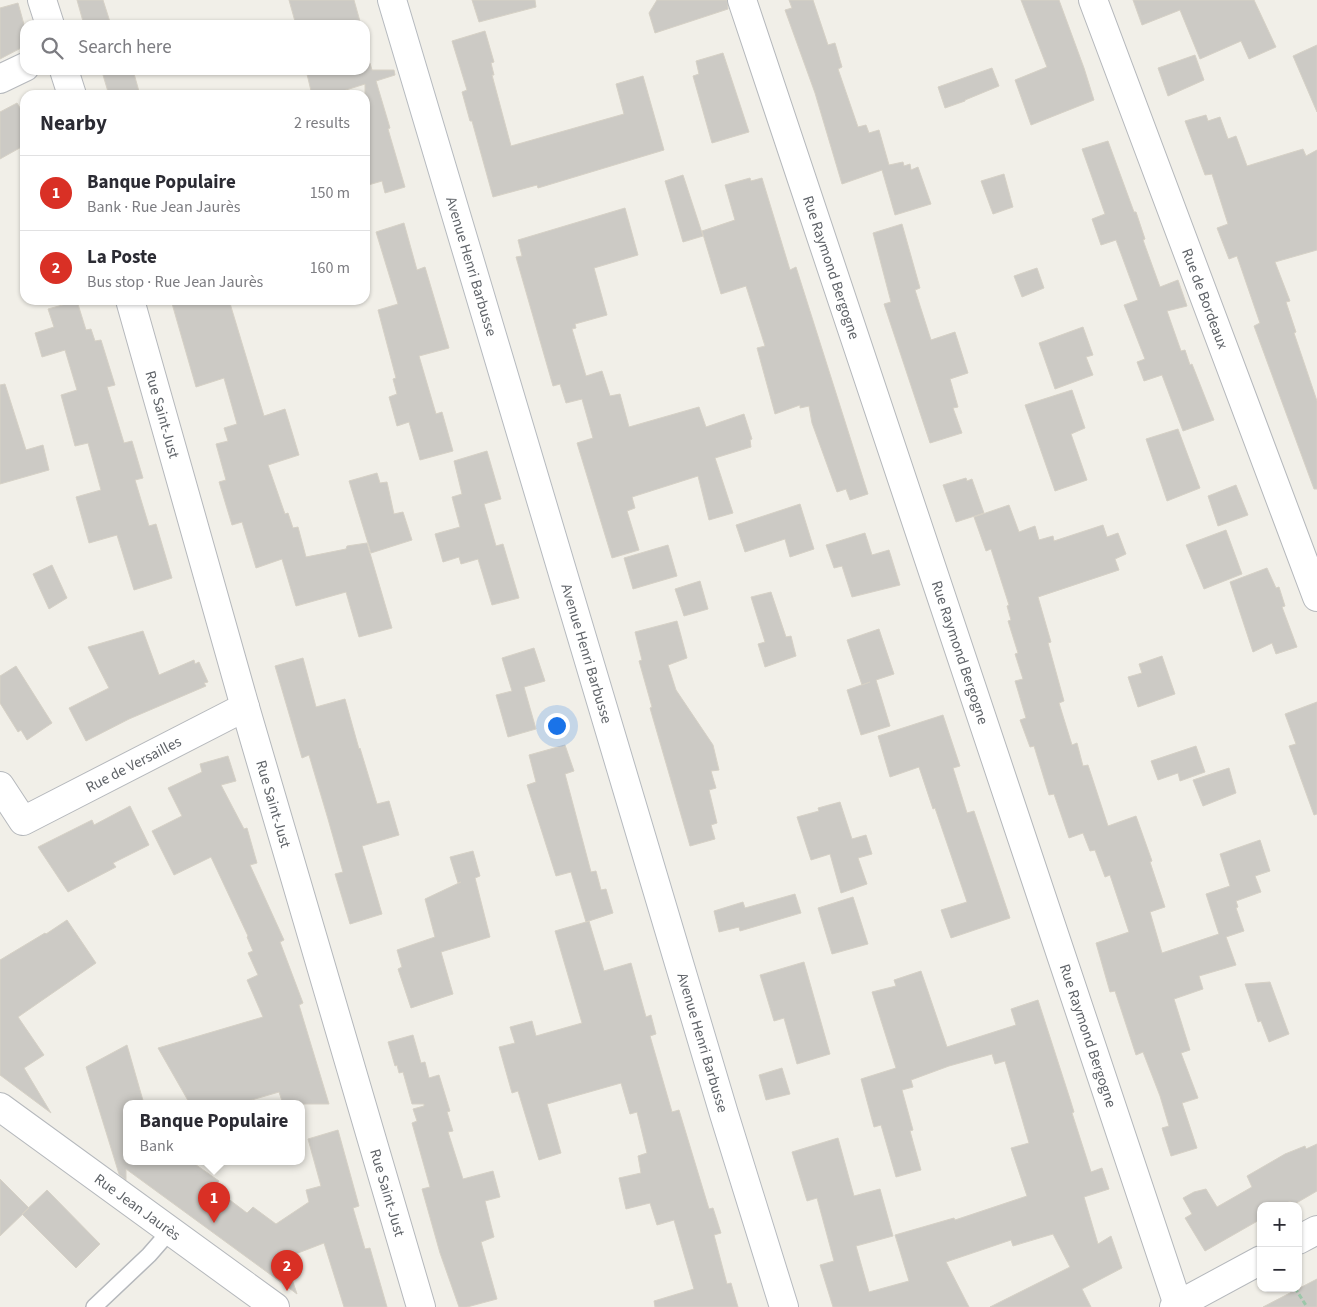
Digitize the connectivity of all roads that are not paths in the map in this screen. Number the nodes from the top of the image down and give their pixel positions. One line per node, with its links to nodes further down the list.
1 (42, 0): 5 (street)
2 (392, 0): 23 (street, Avenue Henri Barbusse)
3 (742, 0): 19 (street, Rue Raymond Bergogne)
4 (1093, 0): 11 (street, Rue de Bordeaux)
5 (48, 20)
6 (20, 69): 8 (street)
7 (66, 75): 9 (street)
8 (0, 79)
9 (70, 90)
10 (131, 305): 12 (street, Rue Saint-Just)
11 (1317, 597)
12 (244, 707): 13 (street, Rue de Versailles); 22 (street, Rue Saint-Just)
13 (0, 786)
14 (0, 1107): 16 (street, Rue Jean Jaurès)
15 (1317, 1230): 17 (street)
16 (170, 1231): 20 (lane); 21 (street, Rue Jean Jaurès)
17 (1302, 1238)
18 (1257, 1262): 19 (street)
19 (1176, 1306)
20 (94, 1307)
21 (275, 1307)
22 (421, 1307)
23 (784, 1307)

